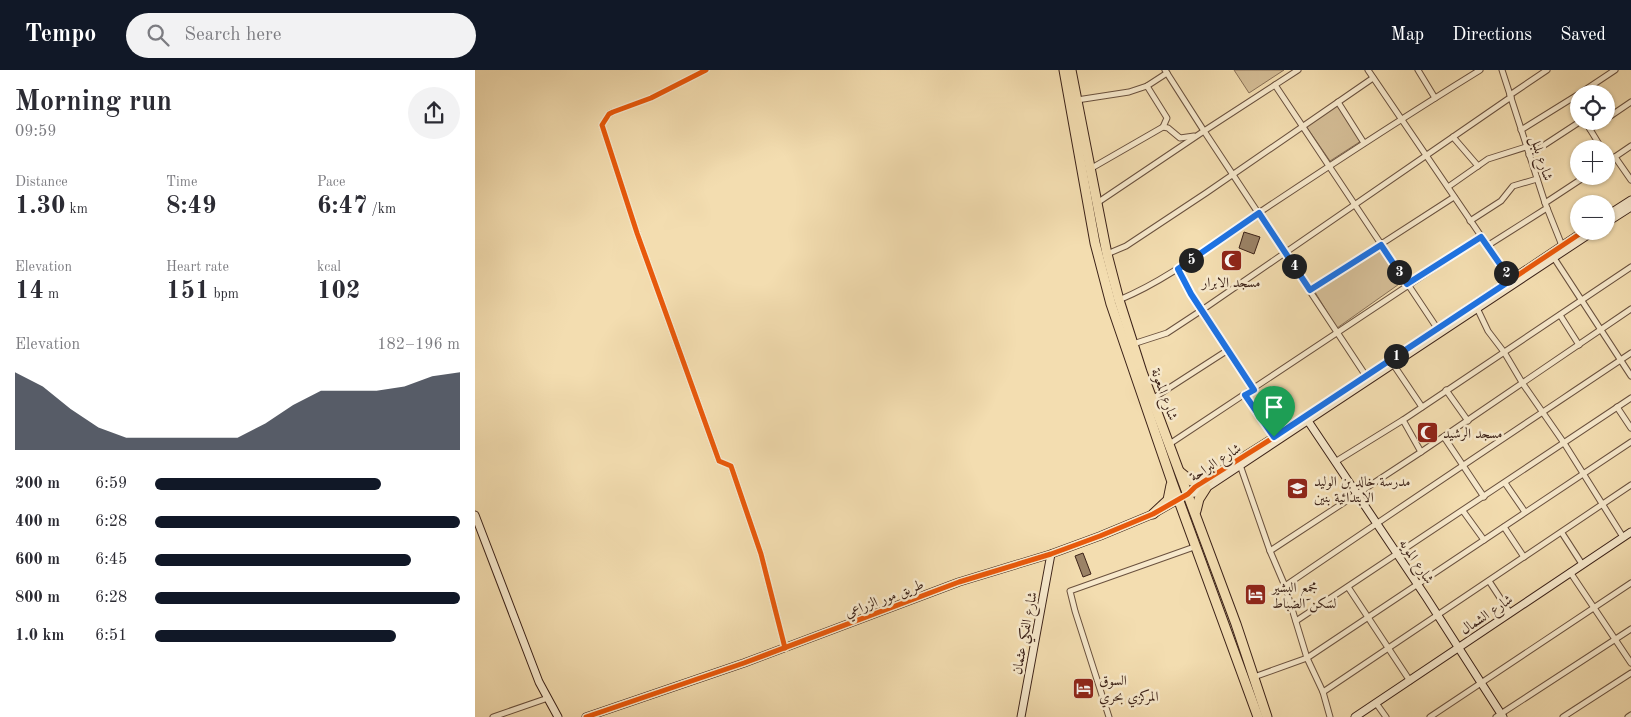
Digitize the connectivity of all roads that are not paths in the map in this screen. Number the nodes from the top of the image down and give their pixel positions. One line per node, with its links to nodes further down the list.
1 (706, 70): 151 (street)
2 (1063, 70): 111 (highway, شارع المعونة)
3 (1071, 70): 18 (highway, شارع المعونة)
4 (1298, 70): 13 (street)
5 (1368, 70): 12 (street)
6 (1418, 70): 17 (street)
7 (1480, 70): 17 (street)
8 (1502, 70): 16 (street, شارع بلبل)
9 (1547, 70): 16 (street)
10 (1613, 71): 14 (street)
11 (1166, 72): 15 (street); 27 (street)
12 (1373, 78): 20 (street); 23 (street)
13 (1275, 85): 24 (street); 27 (street)
14 (1592, 85)
15 (1147, 86): 18 (street); 25 (street)
16 (1511, 96): 28 (street, شارع بلبل); 30 (street)
17 (1435, 98): 23 (street)
18 (1077, 100): 39 (highway, شارع المعونة)
19 (1570, 100): 28 (street)
20 (1339, 102): 24 (street); 31 (street)
21 (1631, 102): 22 (street)
22 (1615, 113)
23 (1402, 119): 31 (street); 35 (street)
24 (1303, 126): 37 (street); 40 (street)
25 (1163, 127): 29 (street); 39 (street)
26 (1570, 128): 34 (street)
27 (1204, 130): 29 (street); 40 (street)
28 (1521, 130): 33 (street, شارع بلبل)
29 (1197, 135): 47 (street)
30 (1453, 137): 35 (street); 38 (street)
31 (1364, 143): 37 (street)
32 (1631, 146): 36 (street)
33 (1527, 147): 34 (street, شارع بلبل); 38 (street)
34 (1529, 155): 41 (street, شارع بلبل)
35 (1426, 156): 44 (street); 49 (street)
36 (1615, 157): 42 (street)
37 (1329, 166): 49 (street); 52 (street)
38 (1478, 166): 44 (street)
39 (1090, 169): 47 (highway, شارع المعونة)
40 (1232, 174): 52 (street); 61 (street)
41 (1537, 179): 48 (street, شارع بلبل); 54 (street)
42 (1631, 180)
43 (1573, 185): 48 (street)
44 (1448, 187): 45 (street)
45 (1454, 197): 54 (street); 58 (street)
46 (1631, 200): 51 (street)
47 (1097, 204): 61 (highway, شارع المعونة)
48 (1546, 205): 59 (street); 60 (street, شارع بلبل)
49 (1355, 206): 58 (street); 62 (street)
50 (1631, 207): 53 (street)
51 (1615, 210)
52 (1259, 213): 62 (street); 65 (street)
53 (1615, 217)
54 (1470, 221): 55 (street)
55 (1481, 237): 59 (street); 67 (street)
56 (1573, 240): 60 (street, شارع البراحة)
57 (1578, 240): 60 (street, شارع البراحة)
58 (1381, 245): 67 (street); 68 (street)
59 (1487, 246): 66 (street)
60 (1563, 248): 63 (street, شارع البراحة); 66 (street, شارع البراحة)
61 (1107, 254): 69 (highway, شارع المعونة)
62 (1285, 254): 68 (street); 73 (street)
63 (1554, 258): 70 (street); 71 (street, شارع البراحة)
64 (1631, 267): 70 (street)
65 (1178, 269): 69 (street); 73 (street)
66 (1511, 280): 75 (street, شارع البراحة)
67 (1407, 284): 75 (street); 77 (street)
68 (1310, 290): 77 (street)
69 (1119, 300): 78 (highway, شارع المعونة)
70 (1582, 300): 74 (street); 76 (street)
71 (1477, 308): 81 (street); 84 (street, شارع البراحة)
72 (1631, 309): 76 (street)
73 (1202, 310): 78 (street); 80 (street)
74 (1559, 315): 79 (street); 81 (street)
75 (1437, 328): 85 (street, شارع البراحة)
76 (1600, 330): 79 (street); 83 (street)
77 (1336, 332): 85 (street); 88 (street)
78 (1133, 344): 92 (highway, شارع المعونة)
79 (1579, 345): 87 (street)
80 (1228, 350): 88 (street); 92 (street)
81 (1504, 352): 87 (street); 89 (street)
82 (1631, 353): 83 (street)
83 (1621, 360): 86 (street); 95 (street)
84 (1393, 364): 93 (street); 97 (street, شارع البراحة)
85 (1366, 376): 100 (street, شارع البراحة)
86 (1631, 376)
87 (1523, 384): 95 (street); 98 (street)
88 (1254, 390): 90 (street)
89 (1446, 390): 93 (street); 98 (street)
90 (1245, 395): 100 (street); 104 (street)
91 (1631, 398): 94 (street)
92 (1152, 399): 104 (highway, شارع المعونة)
93 (1421, 407): 96 (street)
94 (1617, 407): 99 (street); 103 (street)
95 (1543, 412): 103 (street); 108 (street)
96 (1403, 420): 105 (street); 106 (street)
97 (1308, 421): 106 (street, شارع المويه); 107 (street, شارع البراحة)
98 (1468, 421): 101 (street)
99 (1631, 428)
100 (1274, 437): 112 (street, شارع البراحة)
101 (1444, 437): 105 (street); 108 (street)
102 (1631, 442): 110 (street)
103 (1564, 443): 110 (street); 113 (street)
104 (1168, 446): 109 (highway, شارع المعونة)
105 (1421, 452): 116 (street)
106 (1335, 462): 116 (street, شارع المويه)
107 (1240, 465): 112 (street, شارع البراحة); 133 (street)
108 (1463, 467): 117 (street); 125 (street)
109 (1176, 468): 112 (highway); 115 (highway, شارع المعونة)
110 (1583, 474): 119 (street); 121 (street)
111 (1172, 482): 118 (highway, شارع المعونة); 122 (highway)
112 (1207, 483): 115 (street, شارع البراحة); 124 (highway)
113 (1505, 483): 117 (street); 121 (street)
114 (1631, 485): 119 (street)
115 (1188, 494): 118 (street, طريق مور الزراعي); 124 (highway, شارع المعونة)
116 (1356, 494): 125 (street, شارع المويه); 133 (street)
117 (1484, 497): 120 (street)
118 (1179, 500): 122 (street, طريق مور الزراعي); 132 (highway, شارع المعونة)
119 (1601, 504): 129 (street); 130 (street)
120 (1463, 511): 131 (street); 135 (street)
121 (1525, 512): 126 (street)
122 (1153, 514): 134 (street, طريق مور الزراعي)
123 (475, 515): 127 (street)
124 (1196, 517): 157 (highway, شارع المعونة)
125 (1376, 523): 135 (street, شارع المويه); 142 (street)
126 (1504, 527): 131 (street); 136 (street)
127 (478, 531): 161 (street)
128 (1631, 532): 130 (street, شارع الشمال)
129 (1561, 533): 136 (street); 137 (street)
130 (1623, 537): 137 (street, شارع الشمال)
131 (1483, 540): 141 (street)
132 (1197, 546): 162 (highway, شارع المعونة); 170 (street)
133 (1271, 551): 142 (street)
134 (1051, 554): 151 (street, طريق مور الزراعي); 169 (street, شارع الفكي عثمان)
135 (1397, 554): 141 (street, شارع المويه); 143 (street)
136 (1524, 557): 139 (street)
137 (1582, 564): 138 (street, شارع الشمال)
138 (1570, 572): 144 (street); 145 (street, شارع الشمال)
139 (1489, 581): 145 (street); 146 (street)
140 (1631, 583): 144 (street)
141 (1417, 584): 146 (street, شارع المويه); 147 (street)
142 (1285, 586): 148 (street)
143 (1348, 587): 147 (street); 148 (street)
144 (1595, 608): 150 (street); 159 (street)
145 (1510, 613): 153 (street, شارع الشمال)
146 (1437, 614): 152 (street); 153 (street, شارع المويه)
147 (1369, 616): 152 (street); 154 (street)
148 (1295, 621): 154 (street)
149 (1631, 629): 150 (street)
150 (1616, 639): 155 (street); 165 (street)
151 (785, 648): 168 (street, طريق مور الزراعي)
152 (1390, 648): 158 (street); 160 (street)
153 (1458, 648): 158 (street, شارع الشمال); 159 (street, شارع المويه)
154 (1307, 658): 157 (street); 160 (street)
155 (1631, 663)
156 (1631, 673): 177 (street)
157 (1254, 677): 162 (highway, شارع المعونة)
158 (1410, 681): 163 (street, شارع الشمال)
159 (1481, 683): 164 (street); 165 (street, شارع المويه)
160 (1323, 692): 173 (street)
161 (547, 698): 166 (street); 167 (street)
162 (1256, 700): 171 (highway, شارع المعونة); 172 (highway, شارع المعونة)
163 (1377, 703): 174 (street, شارع الشمال); 175 (street)
164 (1437, 715): 176 (street)
165 (1500, 716)
166 (493, 717)
167 (558, 717)
168 (586, 717)
169 (1021, 717)
170 (1109, 717)
171 (1258, 717)
172 (1267, 717)
173 (1330, 717)
174 (1355, 717)
175 (1386, 717)
176 (1430, 717)
177 (1563, 717)

